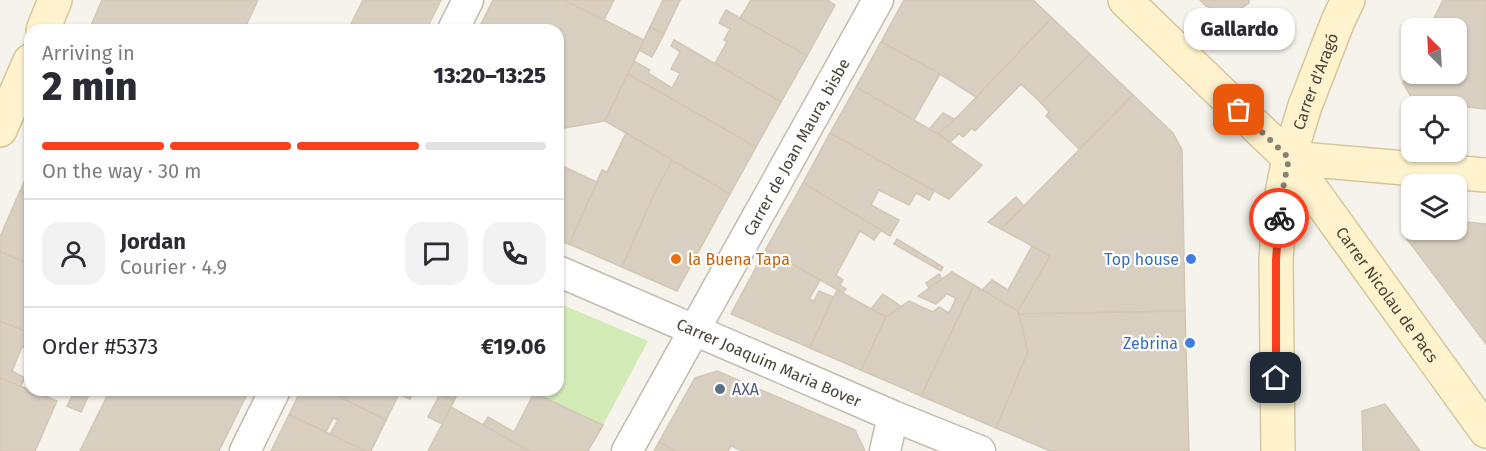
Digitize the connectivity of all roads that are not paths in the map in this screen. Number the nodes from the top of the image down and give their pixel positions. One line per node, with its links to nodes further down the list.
1 (55, 0): 6 (street)
2 (468, 0): 7 (street)
3 (878, 0): 13 (street, Carrer de Joan Maura, bisbe)
4 (1125, 0): 10 (street, Carrer Nicolau de Pacs)
5 (1348, 0): 10 (street, Carrer d'Aragó)
6 (45, 24)
7 (456, 24)
8 (24, 75): 9 (street)
9 (0, 130)
10 (1289, 158): 11 (street); 16 (street, Carrer Nicolau de Pacs); 21 (street, Carrer d'Aragó)
11 (1486, 175)
12 (564, 274): 13 (street, Carrer Joaquim Maria Bover)
13 (694, 330): 15 (street, Carrer Joaquim Maria Bover); 18 (street, Carrer de Joan Maura, bisbe)
14 (272, 396): 17 (street)
15 (893, 416): 19 (street); 20 (street, Carrer Joaquim Maria Bover)
16 (1486, 430)
17 (245, 451)
18 (627, 451)
19 (885, 451)
20 (980, 451)
21 (1278, 451)

